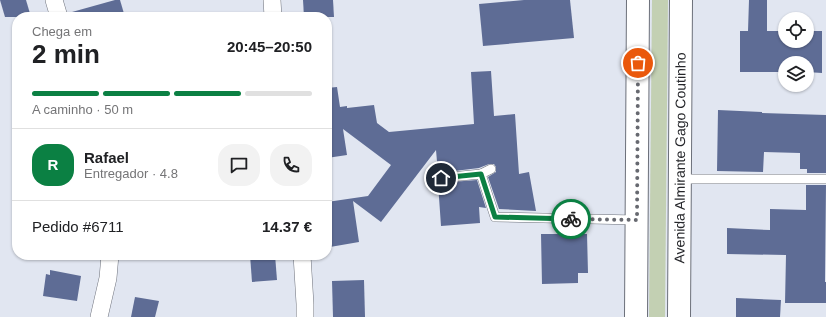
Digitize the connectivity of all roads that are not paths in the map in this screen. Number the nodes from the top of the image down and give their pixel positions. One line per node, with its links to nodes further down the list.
1 (54, 0): 5 (street)
2 (272, 0): 6 (street)
3 (638, 0): 12 (main road)
4 (681, 0): 10 (main road, Avenida Almirante Gago Coutinho)
5 (58, 12)
6 (273, 12)
7 (491, 169): 8 (lane)
8 (481, 174): 9 (lane); 12 (lane)
9 (441, 178)
10 (680, 179): 11 (lane); 18 (main road, Avenida Almirante Gago Coutinho)
11 (826, 179)
12 (637, 220): 17 (main road)
13 (110, 260): 15 (street)
14 (302, 260): 16 (street)
15 (99, 317)
16 (305, 317)
17 (636, 317)
18 (679, 317)

